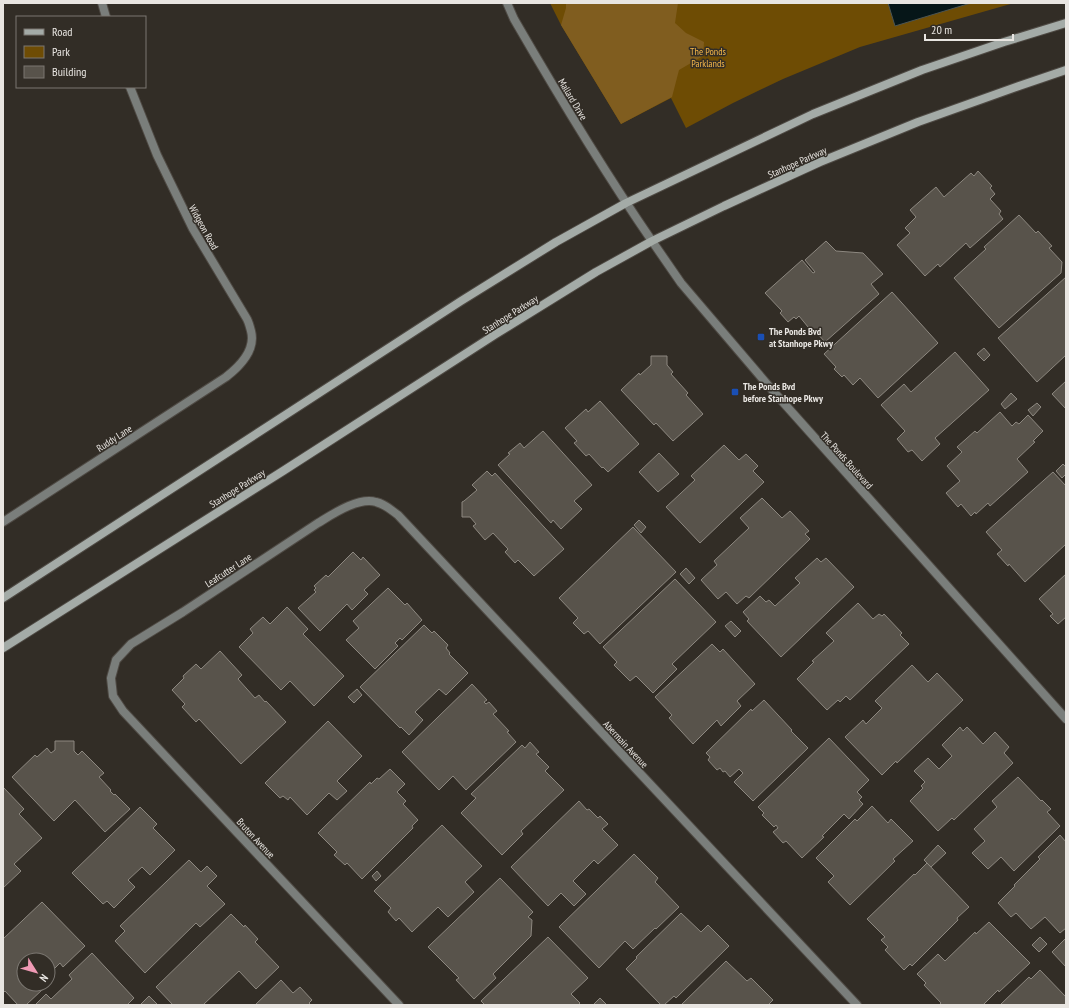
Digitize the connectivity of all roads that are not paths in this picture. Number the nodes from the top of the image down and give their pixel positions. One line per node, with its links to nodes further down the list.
1 (102, 3): 3 (street)
2 (507, 3): 7 (street, Mallard Drive)
3 (106, 16)
4 (1066, 24): 7 (main road)
5 (1066, 70): 8 (main road, Stanhope Parkway)
6 (130, 88): 9 (street, Widgeon Road)
7 (626, 203): 8 (street, The Ponds Boulevard); 12 (main road)
8 (652, 241): 13 (main road, Stanhope Parkway); 15 (street, The Ponds Boulevard)
9 (235, 370): 11 (street, Ruddy Lane)
10 (375, 501): 14 (street, Leafcutter Lane); 17 (street, Abermain Avenue)
11 (3, 522)
12 (3, 598)
13 (3, 648)
14 (112, 678): 16 (street, Bruton Avenue)
15 (1066, 719)
16 (399, 1005)
17 (857, 1005)

